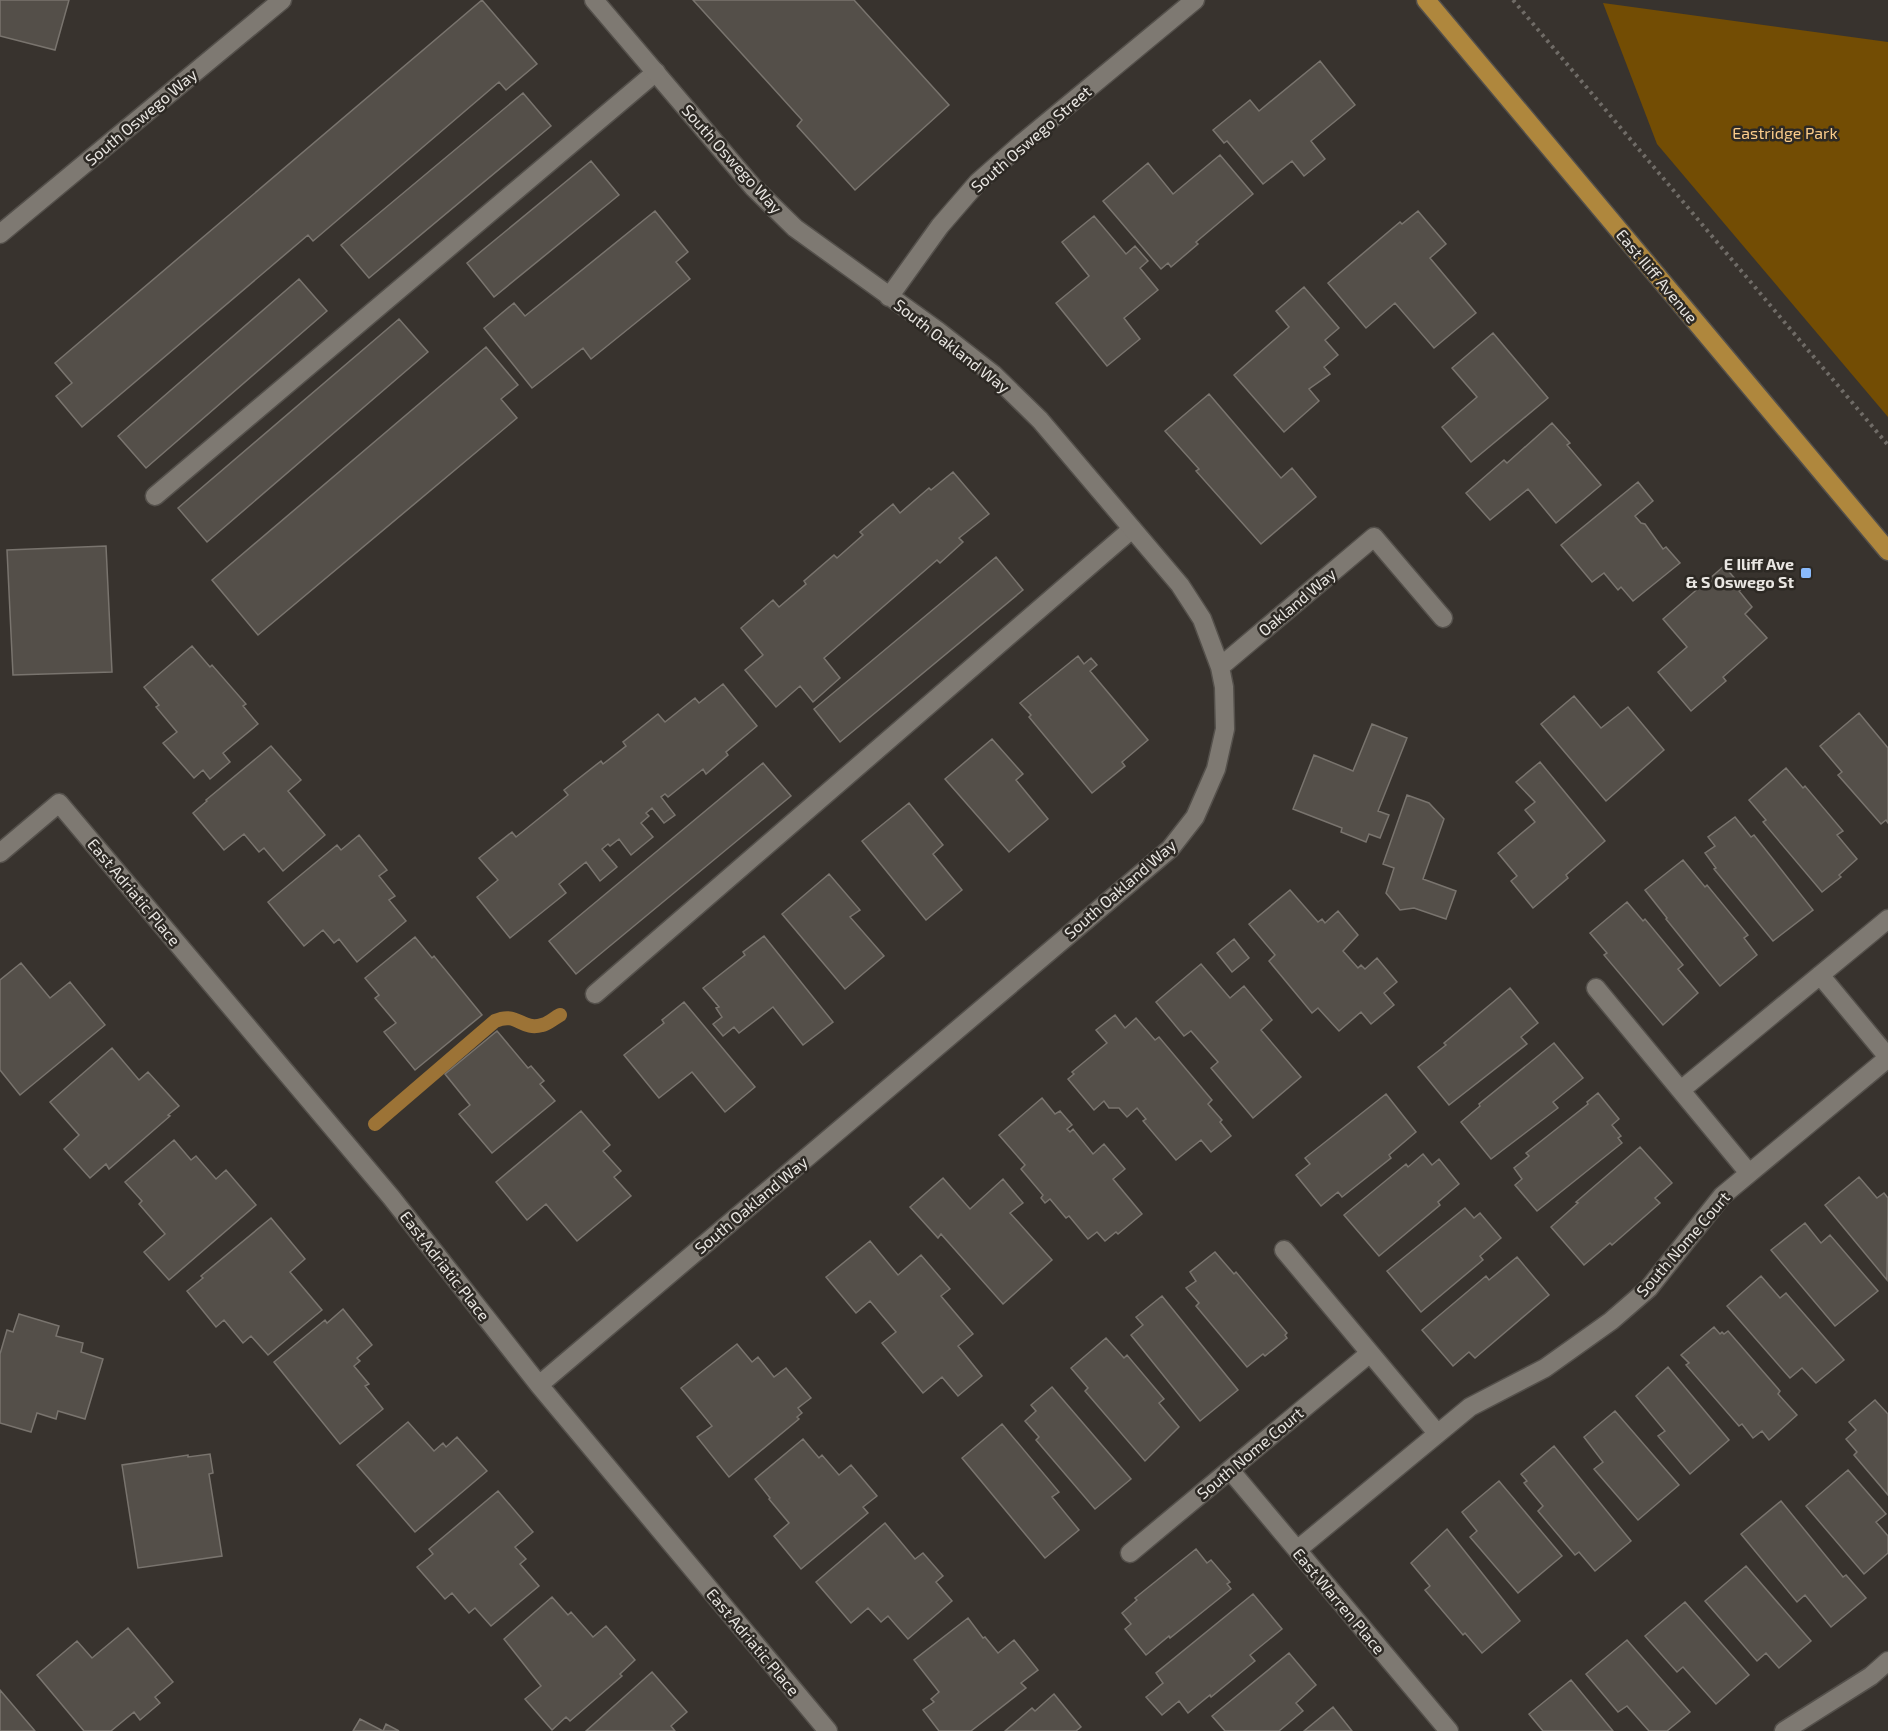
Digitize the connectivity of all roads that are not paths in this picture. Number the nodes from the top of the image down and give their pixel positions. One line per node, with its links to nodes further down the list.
1 (282, 0): 6 (street, South Oswego Way)
2 (594, 0): 5 (street, South Oswego Way)
3 (1195, 0): 7 (street, South Oswego Street)
4 (1426, 0): 10 (main road, East Iliff Avenue)
5 (656, 72): 7 (street, South Oswego Way); 8 (street)
6 (0, 234)
7 (889, 297): 9 (street, South Oakland Way)
8 (155, 496)
9 (1132, 529): 12 (street, South Oakland Way); 17 (street)
10 (1888, 551)
11 (1443, 618): 12 (street, Oakland Way)
12 (1220, 667): 23 (street, South Oakland Way)
13 (0, 854): 23 (street, East Adriatic Place)
14 (1888, 919): 15 (street)
15 (1820, 975): 18 (street); 19 (street)
16 (1596, 988): 19 (street)
17 (595, 994)
18 (1888, 1058): 20 (street, South Nome Court)
19 (1681, 1090): 20 (street)
20 (1749, 1173): 24 (street, South Nome Court)
21 (1284, 1250): 22 (street)
22 (1370, 1353): 24 (street); 25 (street, South Nome Court)
23 (539, 1385): 29 (street, East Adriatic Place)
24 (1437, 1433): 26 (street, South Nome Court)
25 (1230, 1470): 26 (street, East Warren Place); 27 (street, South Nome Court)
26 (1297, 1550): 30 (street, East Warren Place)
27 (1130, 1553)
28 (1888, 1661): 31 (street)
29 (828, 1731)
30 (1449, 1731)
31 (1784, 1731)

